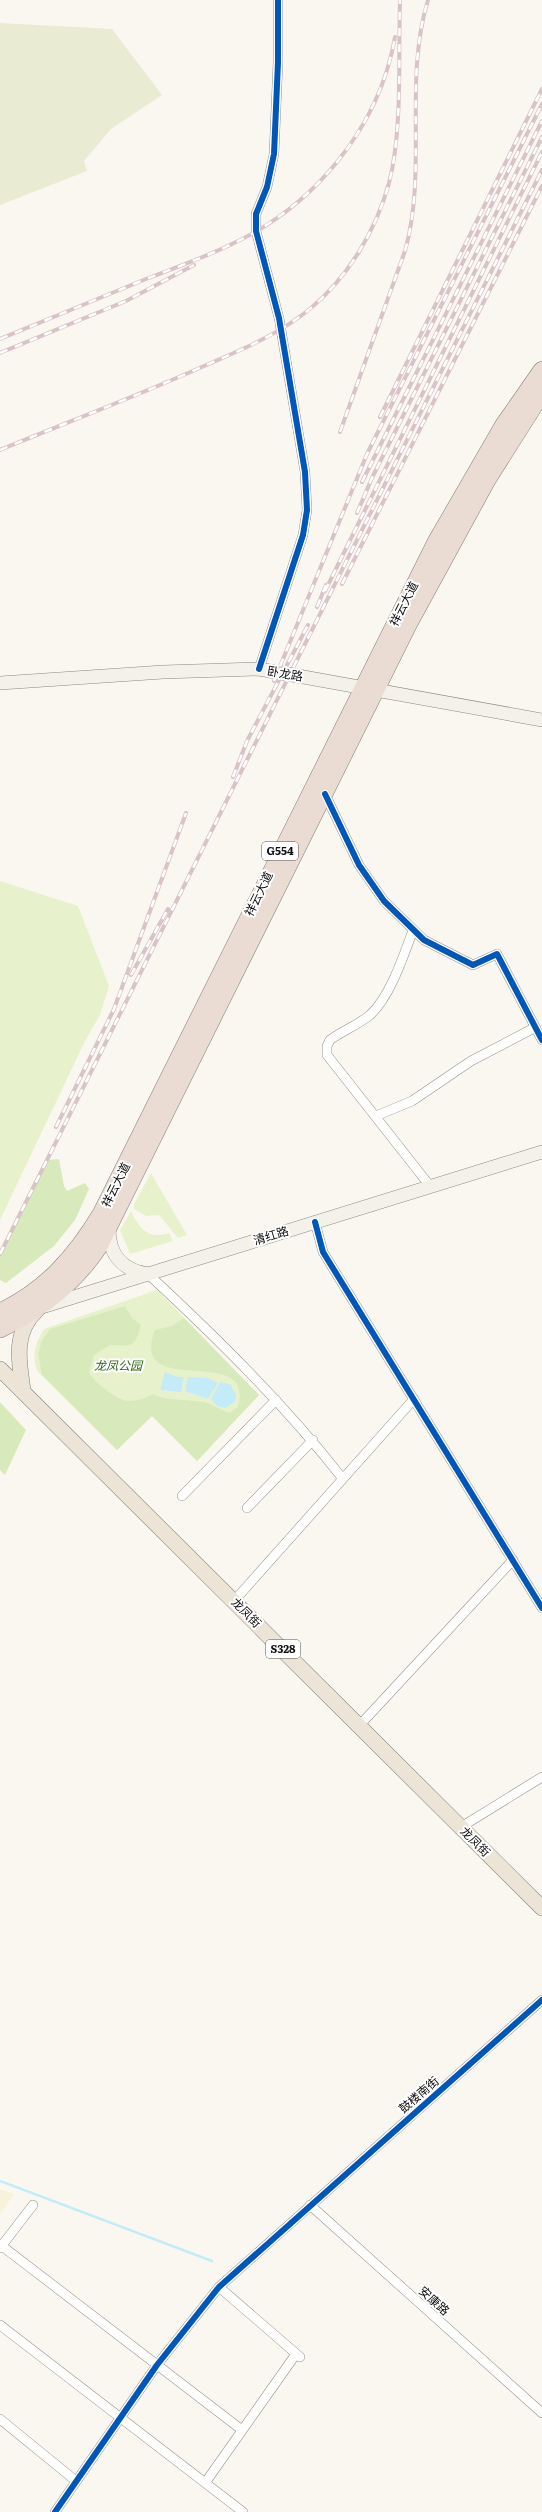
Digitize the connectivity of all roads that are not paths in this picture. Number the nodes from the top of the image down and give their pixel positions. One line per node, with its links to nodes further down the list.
1 (278, 0): 4 (street)
2 (542, 370): 6 (highway, 祥云大道 / G554)
3 (542, 393): 6 (highway, 祥云大道 / G554)
4 (259, 669): 5 (main road, 卧龙路); 6 (main road, 卧龙路)
5 (0, 682)
6 (369, 689): 7 (main road, 卧龙路); 8 (highway, 祥云大道 / G554); 19 (highway, 祥云大道 / G554)
7 (542, 720)
8 (324, 794): 9 (street); 16 (highway, 祥云大道 / G554)
9 (414, 930): 10 (street); 12 (street)
10 (534, 1028): 11 (street); 12 (street)
11 (542, 1040)
12 (376, 1116): 14 (street)
13 (542, 1152): 14 (main road, 清红路)
14 (430, 1186): 15 (main road, 清红路)
15 (315, 1222): 17 (main road, 清红路); 24 (street)
16 (109, 1229): 17 (main road); 18 (highway, 祥云大道 / G554)
17 (148, 1274): 18 (main road, 清红路); 25 (street)
18 (39, 1308): 20 (main road, 清红路); 21 (highway, 祥云大道 / G554); 23 (main road)
19 (0, 1312)
20 (0, 1319)
21 (0, 1329)
22 (0, 1368): 23 (main road, 龙凤街 / S328)
23 (23, 1390): 31 (main road, 龙凤街 / S328)
24 (414, 1398): 27 (street); 30 (street)
25 (276, 1400): 26 (street); 28 (street)
26 (312, 1440): 27 (street); 29 (street)
27 (343, 1479): 31 (street)
28 (182, 1496)
29 (247, 1508)
30 (513, 1560): 32 (street); 33 (street)
31 (234, 1601): 33 (main road, 龙凤街 / S328)
32 (542, 1608)
33 (359, 1726): 35 (main road, 龙凤街 / S328)
34 (542, 1777): 35 (street)
35 (461, 1827): 36 (main road, 龙凤街 / S328)
36 (542, 1908)
37 (542, 2000): 39 (street, 鼓楼南街)
38 (33, 2205): 40 (street)
39 (310, 2205): 41 (street, 鼓楼南街); 44 (street, 安康路)
40 (1, 2247): 43 (street)
41 (219, 2287): 43 (street, 鼓楼南街); 47 (street)
42 (0, 2325): 45 (street)
43 (157, 2364): 45 (street, 鼓楼南街); 47 (street)
44 (542, 2413)
45 (120, 2418): 48 (street, 鼓楼南街); 49 (street)
46 (0, 2419): 48 (street)
47 (242, 2430): 49 (street)
48 (76, 2481): 50 (street, 鼓楼南街)
49 (205, 2483): 51 (street)
50 (55, 2512)
51 (243, 2512)

